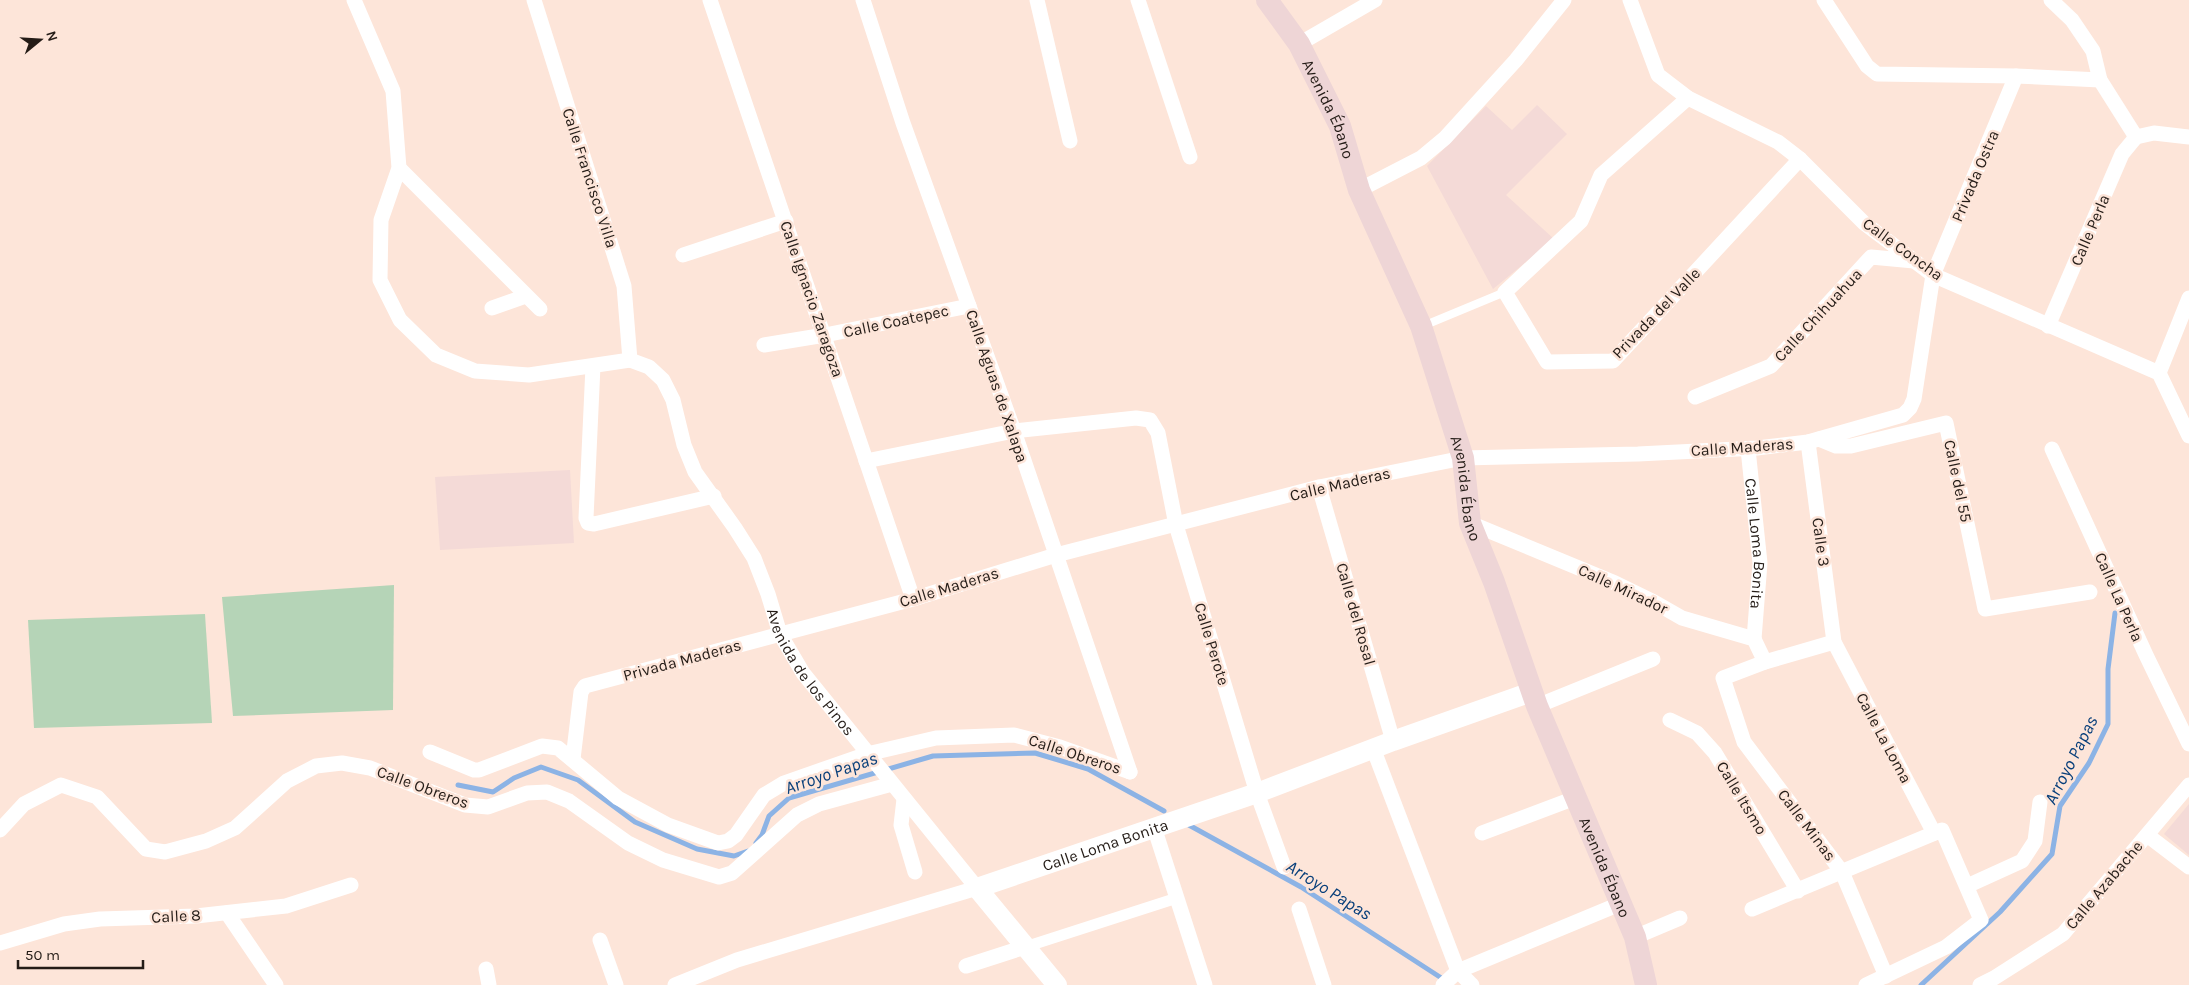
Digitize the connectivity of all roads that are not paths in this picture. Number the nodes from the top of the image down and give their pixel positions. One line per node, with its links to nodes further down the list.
1 (354, 0): 22 (street)
2 (534, 0): 38 (street, Calle Francisco Villa)
3 (710, 0): 24 (street, Calle Ignacio Zaragoza)
4 (864, 0): 31 (street, Calle Aguas de Xalapa)
5 (1037, 0): 19 (street)
6 (1138, 0): 20 (street)
7 (1267, 0): 13 (main road, Avenida Ébano)
8 (1375, 0): 13 (street)
9 (1564, 0): 23 (street)
10 (1630, 0): 16 (street, Calle Concha)
11 (1824, 0): 14 (street)
12 (2051, 0): 15 (street)
13 (1298, 44): 23 (main road, Avenida Ébano)
14 (2016, 76): 15 (street); 27 (street, Privada Ostra)
15 (2100, 80): 17 (street)
16 (1688, 98): 21 (street, Calle Concha); 28 (street)
17 (2136, 137): 18 (street); 35 (street, Calle Perla)
18 (2189, 137)
19 (1070, 142)
20 (1190, 157)
21 (1800, 159): 26 (street, Calle Concha); 28 (street, Privada del Valle)
22 (398, 168): 29 (street); 39 (street)
23 (1360, 190): 34 (main road, Avenida Ébano)
24 (786, 221): 25 (street); 36 (street, Calle Ignacio Zaragoza)
25 (683, 255)
26 (1914, 261): 27 (street, Calle Concha); 41 (street, Calle Chihuahua)
27 (1933, 276): 35 (street, Calle Concha); 42 (street, Privada Ostra)
28 (1505, 292): 34 (lane)
29 (526, 296): 32 (street); 33 (street)
30 (2189, 298): 40 (street)
31 (969, 306): 36 (street, Calle Coatepec); 43 (street, Calle Aguas de Xalapa)
32 (492, 308)
33 (540, 309)
34 (1421, 326): 48 (main road, Avenida Ébano)
35 (2048, 326): 40 (street, Calle Concha)
36 (825, 335): 37 (street, Calle Coatepec); 49 (street, Calle Ignacio Zaragoza)
37 (764, 345)
38 (630, 360): 39 (street); 51 (street, Avenida de los Pinos)
39 (593, 366): 51 (street)
40 (2159, 373): 44 (street)
41 (1695, 397)
42 (1910, 408): 45 (street, Calle Maderas)
43 (1014, 431): 49 (street); 53 (street, Calle Perote); 54 (street, Calle Aguas de Xalapa)
44 (2189, 436)
45 (1814, 441): 46 (street, Calle Maderas); 55 (street, Calle del 55); 59 (street, Calle 3)
46 (1748, 449): 48 (street, Calle Maderas); 58 (street, Calle Loma Bonita)
47 (2052, 449): 65 (street, Calle La Perla)
48 (1463, 458): 50 (street, Calle Maderas); 52 (main road, Avenida Ébano)
49 (866, 461): 56 (street, Calle Ignacio Zaragoza)
50 (1319, 488): 53 (street, Calle Maderas); 64 (street, Calle del Rosal)
51 (714, 496): 57 (street, Avenida de los Pinos)
52 (1470, 523): 58 (street, Calle Mirador); 62 (main road, Avenida Ébano)
53 (1176, 525): 54 (street, Calle Maderas); 73 (street, Calle Perote)
54 (1056, 555): 56 (street, Calle Maderas); 70 (street, Calle Aguas de Xalapa)
55 (2090, 592)
56 (913, 599): 57 (street, Calle Maderas)
57 (780, 634): 68 (street, Avenida de los Pinos); 69 (street, Privada Maderas)
58 (1754, 639): 61 (street)
59 (1834, 642): 61 (street); 79 (street, Calle La Loma)
60 (1653, 659): 62 (street)
61 (1765, 662): 85 (street, Calle Minas)
62 (1534, 699): 64 (street, Calle Loma Bonita); 74 (main road, Avenida Ébano)
63 (1670, 720): 89 (street, Calle Itsmo)
64 (1393, 741): 66 (street, Calle Loma Bonita)
65 (2189, 744)
66 (1373, 748): 73 (street, Calle Loma Bonita); 103 (street)
67 (430, 752): 69 (street, Calle Obreros)
68 (870, 758): 69 (street, Calle Obreros); 70 (street, Calle Obreros); 71 (street, Avenida de los Pinos)
69 (573, 759)
70 (1130, 772)
71 (888, 780): 75 (street, Avenida de los Pinos); 78 (street, Calle Obreros)
72 (2189, 785): 81 (street, Calle Azabache)
73 (1257, 793): 77 (street, Calle Loma Bonita); 82 (street, Calle Perote)
74 (1575, 798): 80 (street); 91 (main road, Avenida Ébano)
75 (904, 799): 84 (street); 88 (street, Avenida de los Pinos)
76 (2040, 802): 87 (street)
77 (1154, 827): 88 (street, Calle Loma Bonita); 90 (street)
78 (0, 830)
79 (1938, 832): 85 (street); 87 (street, Calle La Loma)
80 (1482, 833)
81 (2147, 834): 83 (street); 114 (street, Calle Azabache)
82 (1284, 867)
83 (2189, 867)
84 (915, 872)
85 (1842, 872): 89 (street); 102 (street, Calle Minas)
86 (350, 885): 94 (street, Calle 8)
87 (1967, 886): 102 (street, Calle La Loma)
88 (977, 888): 99 (street, Avenida de los Pinos); 107 (street, Calle Loma Bonita)
89 (1798, 891): 93 (street)
90 (1177, 898): 99 (street); 109 (street)
91 (1622, 903): 96 (main road, Avenida Ébano); 103 (street)
92 (1298, 909): 110 (street)
93 (1752, 909)
94 (227, 912): 98 (street, Calle 8); 104 (street)
95 (1680, 918): 96 (street)
96 (1635, 937): 112 (main road, Avenida Ébano)
97 (600, 940): 106 (street)
98 (0, 943)
99 (1025, 947): 100 (street); 108 (street, Avenida de los Pinos)
100 (966, 966)
101 (486, 969): 105 (street)
102 (1886, 976): 113 (street)
103 (1451, 978): 111 (street)
104 (276, 985)
105 (488, 985)
106 (616, 985)
107 (675, 985)
108 (1056, 985)
109 (1205, 985)
110 (1324, 985)
111 (1472, 985)
112 (1646, 985)
113 (1866, 985)
114 (1980, 985)

